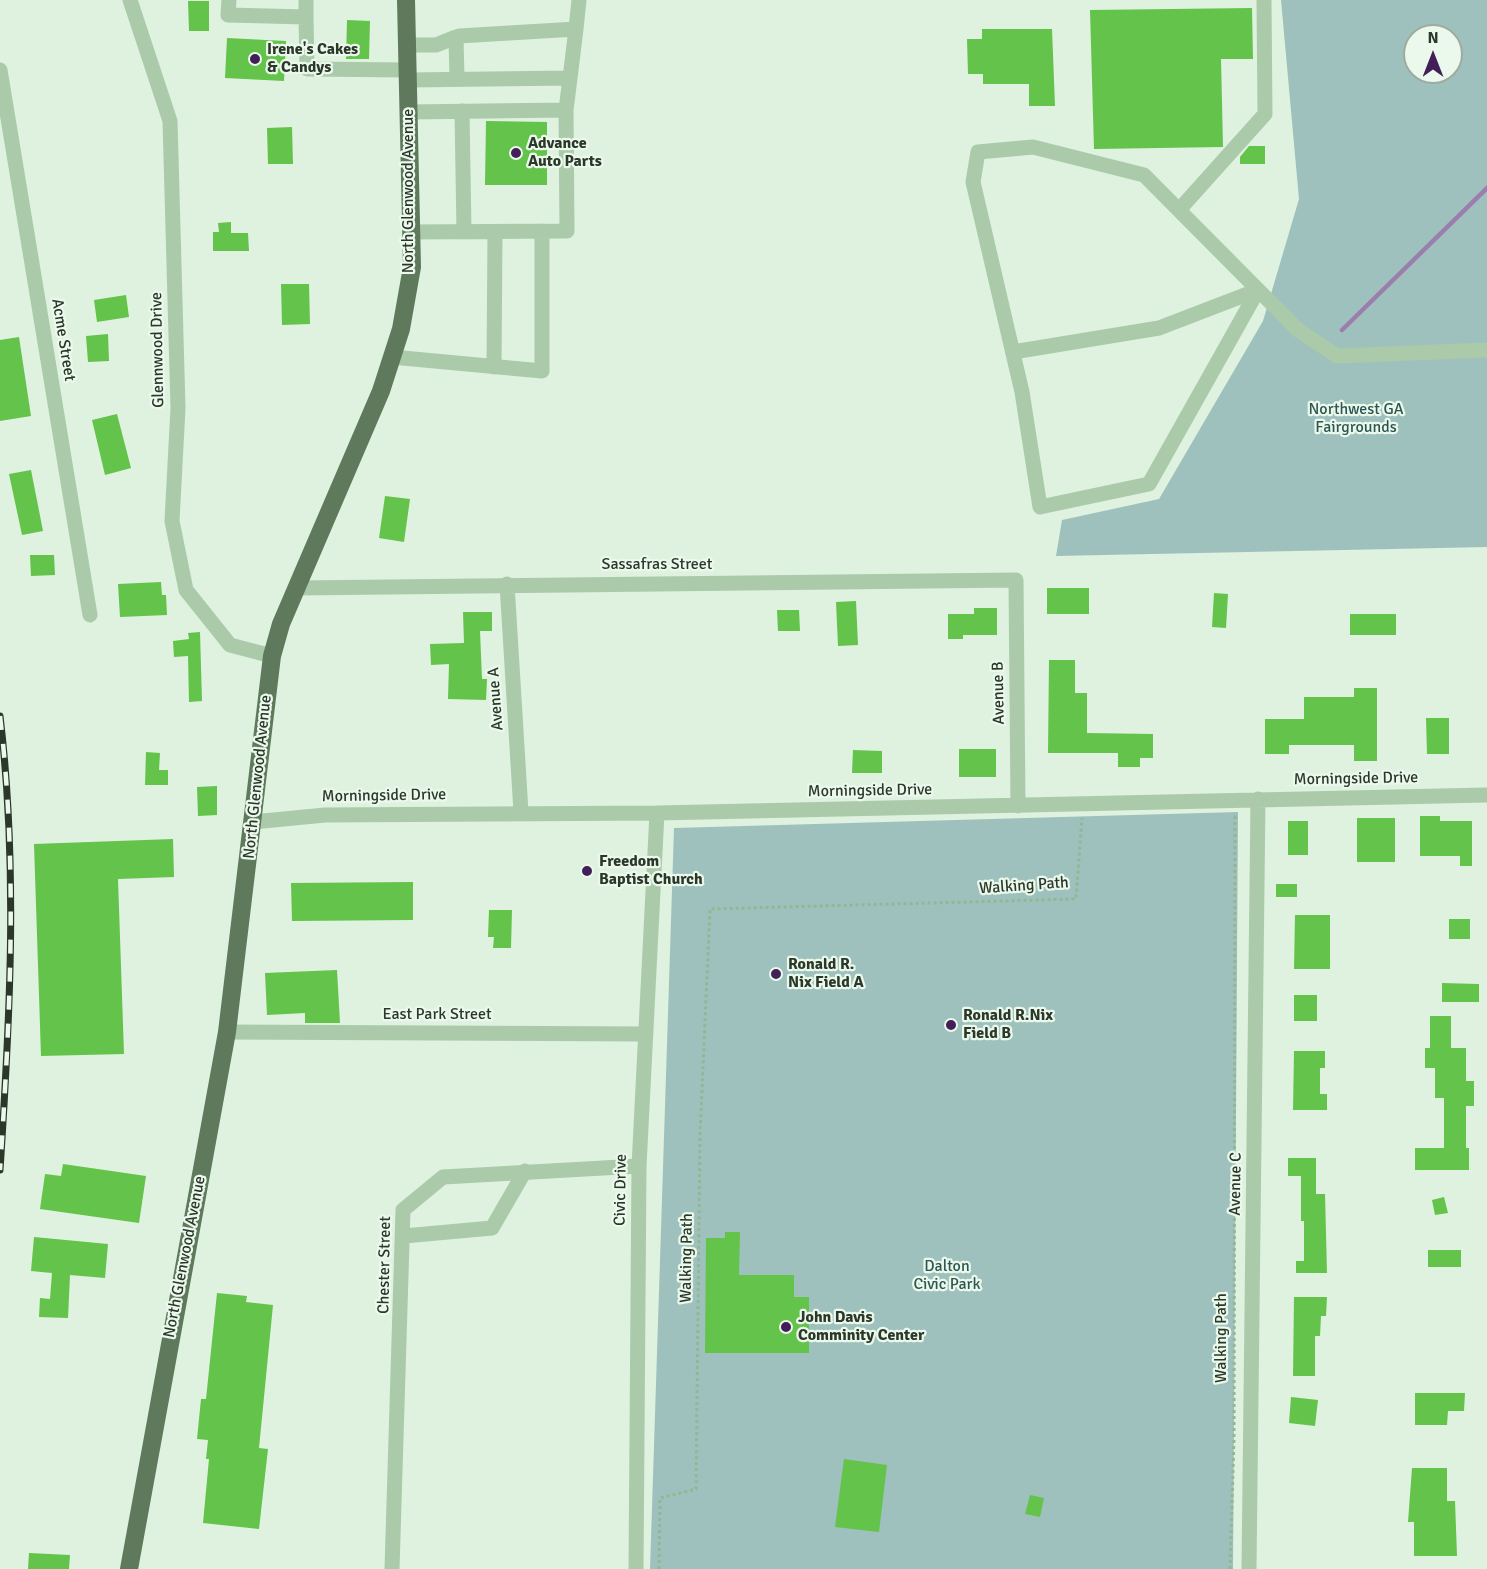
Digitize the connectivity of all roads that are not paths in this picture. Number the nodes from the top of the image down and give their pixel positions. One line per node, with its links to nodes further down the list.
1 (130, 0): 32 (street, Glennwood Drive)
2 (229, 0): 7 (street)
3 (306, 0): 7 (street)
4 (406, 0): 10 (main road, North Glenwood Avenue)
5 (579, 0): 8 (street)
6 (1264, 0): 18 (street)
7 (306, 17): 12 (street)
8 (576, 29): 9 (street); 13 (street)
9 (456, 38): 10 (street); 14 (street)
10 (407, 45): 12 (main road, North Glenwood Avenue)
11 (0, 70): 31 (street, Acme Street)
12 (407, 75): 14 (street); 17 (main road, North Glenwood Avenue)
13 (570, 78): 14 (street); 15 (street)
14 (457, 79)
15 (566, 110): 16 (street); 19 (street)
16 (462, 111): 17 (street); 21 (street)
17 (408, 112): 20 (main road, North Glenwood Avenue)
18 (1179, 210): 23 (street); 25 (street)
19 (542, 231): 22 (street); 27 (street)
20 (411, 232): 21 (street); 26 (main road, North Glenwood Avenue)
21 (464, 232): 22 (street)
22 (495, 232): 27 (street)
23 (1258, 290): 24 (street); 25 (street); 25 (street)
24 (1487, 350)
25 (1013, 352)
26 (392, 357): 27 (street); 30 (main road, North Glenwood Avenue)
27 (494, 367)
28 (1016, 580): 29 (street, Sassafras Street); 35 (street, Avenue B)
29 (507, 584): 30 (street, Sassafras Street); 36 (street, Avenue A)
30 (298, 588): 32 (main road, North Glenwood Avenue)
31 (90, 615)
32 (272, 656): 38 (main road, North Glenwood Avenue)
33 (1487, 795): 34 (street, Morningside Drive)
34 (1258, 799): 35 (street, Morningside Drive); 47 (street, Avenue C)
35 (1018, 806): 37 (street, Morningside Drive)
36 (521, 812): 37 (street, Morningside Drive); 38 (street, Morningside Drive)
37 (657, 813): 40 (street, Civic Drive)
38 (254, 822): 39 (main road, North Glenwood Avenue)
39 (227, 1032): 40 (street, East Park Street); 44 (main road, North Glenwood Avenue)
40 (646, 1034): 41 (street, Civic Drive)
41 (639, 1166): 42 (street, Chester Street); 46 (street, Civic Drive)
42 (525, 1171): 43 (street); 43 (street, Chester Street)
43 (405, 1236): 45 (street, Chester Street)
44 (129, 1569)
45 (392, 1569)
46 (636, 1569)
47 (1249, 1569)

